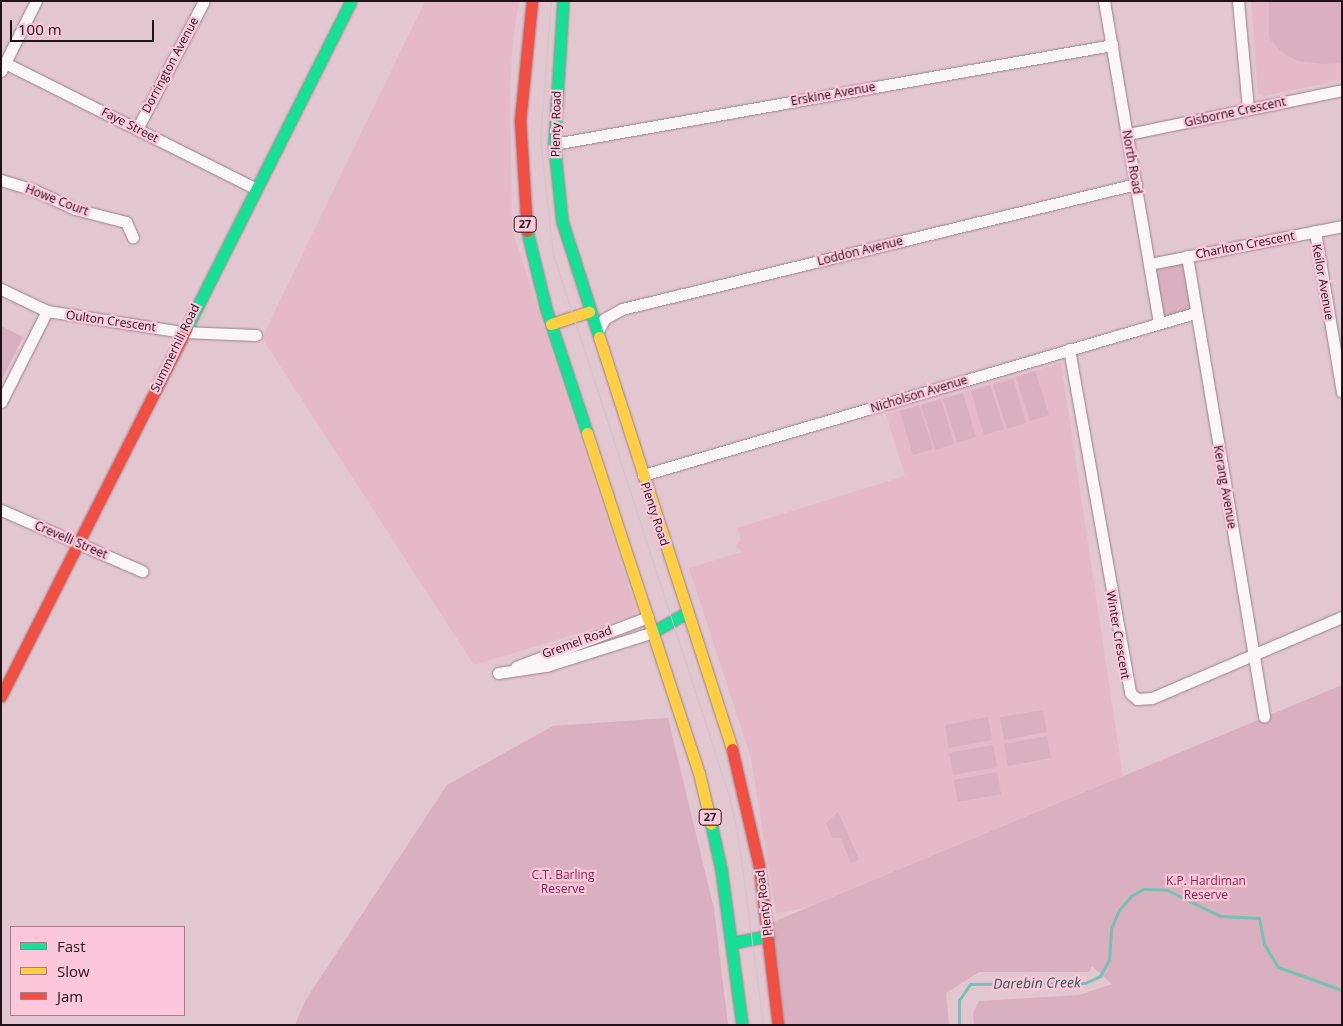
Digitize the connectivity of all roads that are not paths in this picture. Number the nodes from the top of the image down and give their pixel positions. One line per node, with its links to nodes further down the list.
1 (36, 1): 9 (street)
2 (204, 1): 14 (street, Dorrington Avenue)
3 (350, 1): 19 (main road, Summerhill Road)
4 (532, 1): 10 (main road, 27)
5 (564, 1): 11 (main road, Plenty Road)
6 (1104, 1): 8 (street, North Road)
7 (1238, 1): 13 (street)
8 (1112, 45): 15 (street, North Road); 16 (street, Erskine Avenue)
9 (3, 67): 14 (street, Faye Street)
10 (524, 76): 11 (main road); 30 (main road, 27)
11 (557, 83): 16 (main road, Plenty Road)
12 (1342, 90): 13 (street, Gisborne Crescent)
13 (1248, 109): 15 (street, Gisborne Crescent)
14 (137, 129): 19 (street, Faye Street)
15 (1128, 134): 18 (street, North Road)
16 (554, 144): 27 (main road, Plenty Road)
17 (1, 180): 22 (street, Howe Court)
18 (1136, 184): 24 (street, North Road); 33 (street, Loddon Avenue)
19 (255, 188): 31 (main road, Summerhill Road)
20 (1342, 226): 21 (street, Charlton Crescent)
21 (1315, 231): 23 (street, Charlton Crescent); 35 (street, Keilor Avenue)
22 (133, 238)
23 (1187, 256): 24 (street, Charlton Crescent); 28 (street, Kerang Avenue)
24 (1149, 264): 29 (street, North Road)
25 (1, 289): 26 (street, Oulton Crescent)
26 (47, 311): 31 (street, Oulton Crescent); 36 (street)
27 (589, 312): 30 (main road); 33 (main road, Plenty Road)
28 (1196, 314): 29 (street, Nicholson Avenue); 45 (street, Kerang Avenue)
29 (1159, 322): 34 (street, Nicholson Avenue)
30 (551, 324): 42 (main road, 27)
31 (183, 332): 32 (street, Oulton Crescent); 39 (main road, Summerhill Road)
32 (256, 335)
33 (597, 336): 37 (main road, Plenty Road)
34 (1069, 349): 37 (street, Nicholson Avenue); 45 (street, Winter Crescent)
35 (1342, 392)
36 (1, 402)
37 (643, 475): 41 (main road, Plenty Road)
38 (1, 510): 39 (street, Crevelli Street)
39 (79, 544): 40 (street, Crevelli Street); 46 (main road, Summerhill Road)
40 (142, 571)
41 (687, 612): 42 (main road); 44 (main road); 48 (main road, Plenty Road)
42 (648, 617): 44 (main road, 27); 44 (street, Gremel Road)
43 (1342, 617): 45 (street, Winter Crescent)
44 (653, 632): 49 (main road, 27)
45 (1253, 655): 47 (street, Kerang Avenue)
46 (1, 696)
47 (1264, 717)
48 (768, 936): 49 (main road); 51 (main road, Plenty Road)
49 (731, 943): 50 (main road, 27)
50 (742, 1025)
51 (778, 1025)

